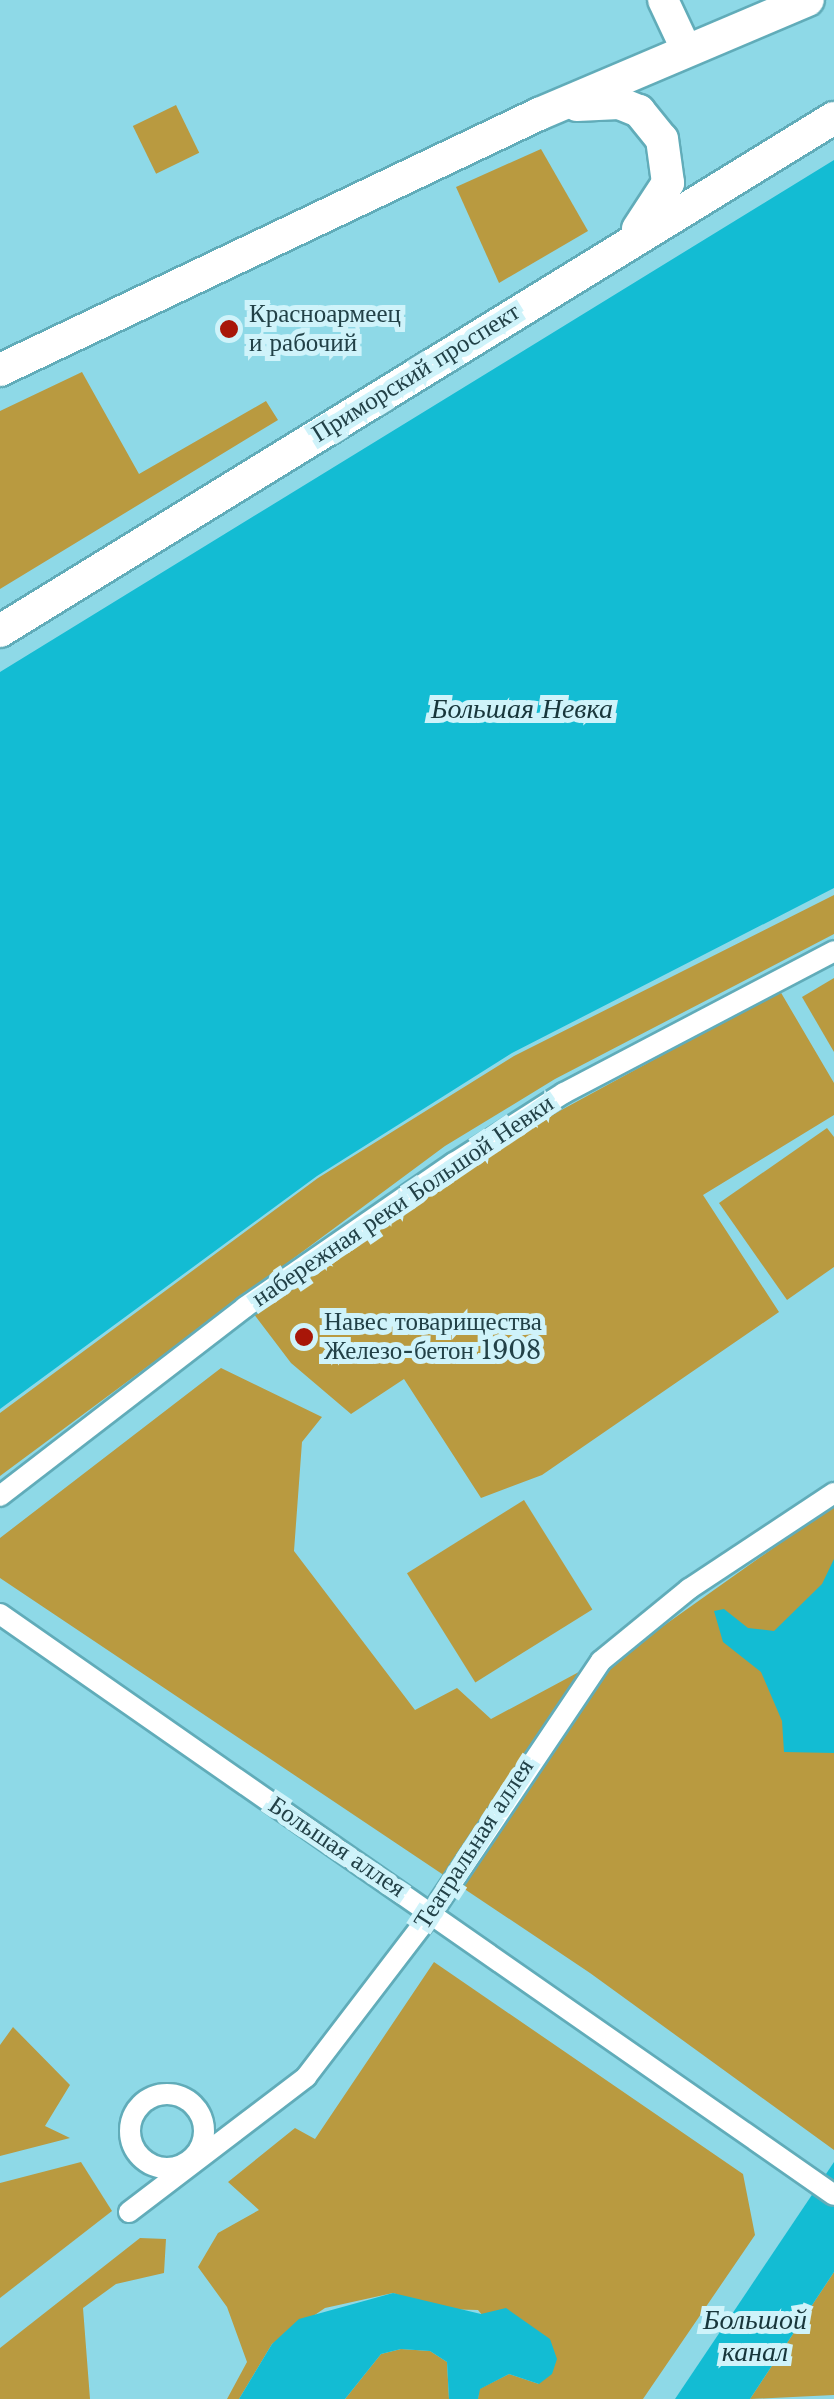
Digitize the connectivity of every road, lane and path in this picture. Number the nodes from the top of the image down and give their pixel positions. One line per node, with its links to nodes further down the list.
1 (663, 0): 3 (street)
2 (808, 0): 3 (main road)
3 (686, 50): 4 (main road)
4 (539, 114): 6 (main road); 7 (main road)
5 (834, 118): 6 (main road, Приморский проспект)
6 (629, 240): 8 (main road, Приморский проспект)
7 (0, 370)
8 (0, 631)
9 (834, 951): 11 (street, набережная реки Большой Невки)
10 (834, 1493): 13 (street, Театральная аллея)
11 (0, 1496)
12 (0, 1614): 13 (street, Большая аллея)
13 (433, 1911): 14 (street, Театральная аллея); 16 (street, Большая аллея)
14 (215, 2135): 15 (street, Театральная аллея); 15 (street)
15 (191, 2160): 17 (street, Театральная аллея)
16 (827, 2190)
17 (129, 2212)

